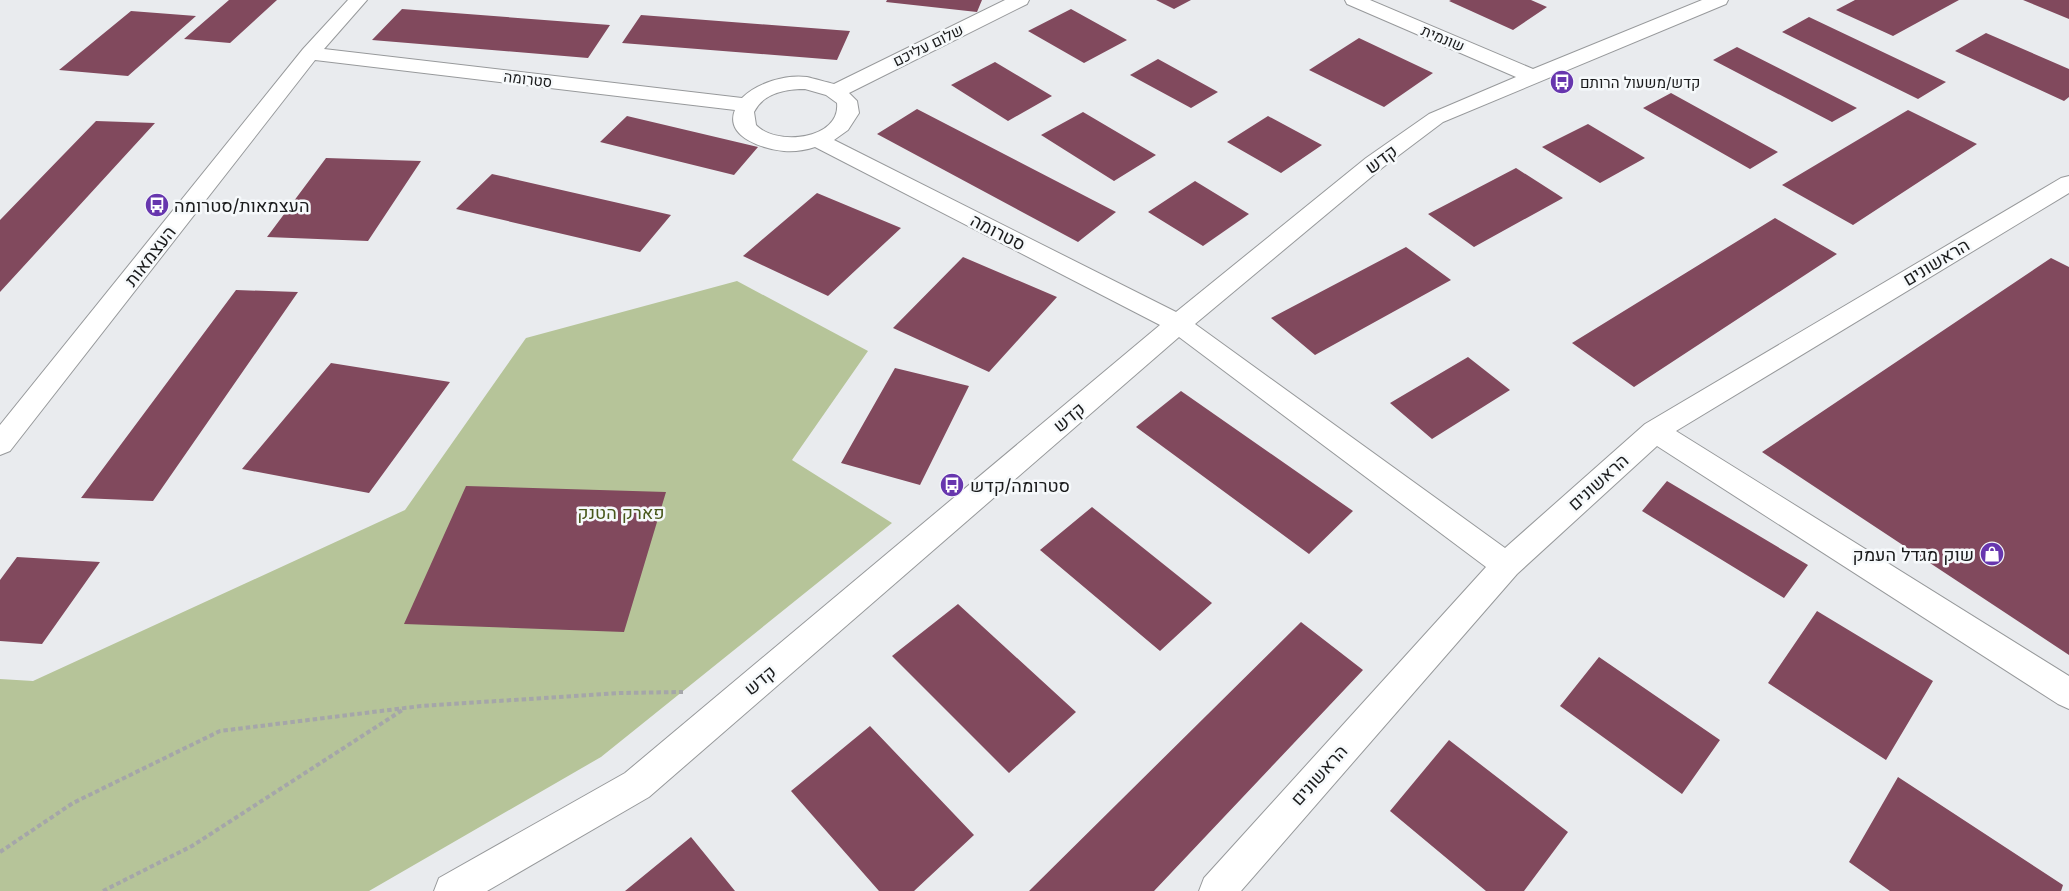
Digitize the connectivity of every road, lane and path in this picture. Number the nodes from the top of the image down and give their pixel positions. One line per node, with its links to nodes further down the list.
1 (358, 0): 5 (street, העצמאות)
2 (1020, 0): 7 (street, שלום עליכם)
3 (1354, 0): 6 (street, שונמית)
4 (1719, 0): 6 (street, קדש)
5 (310, 53): 8 (street, סטרומה); 13 (street, העצמאות)
6 (1532, 76): 11 (street, קדש)
7 (836, 90): 8 (street); 9 (street)
8 (746, 105): 9 (street)
9 (818, 140): 11 (street, סטרומה)
10 (2069, 182): 12 (street, הראשונים)
11 (1178, 324): 14 (street, סטרומה); 20 (street, קדש)
12 (1656, 431): 14 (street, הראשונים); 16 (street)
13 (0, 444)
14 (1506, 565): 21 (street, הראשונים)
15 (689, 692): 17 (path)
16 (2069, 694)
17 (406, 708): 18 (path); 19 (path)
18 (0, 852)
19 (103, 891)
20 (452, 891)
21 (1216, 891)

